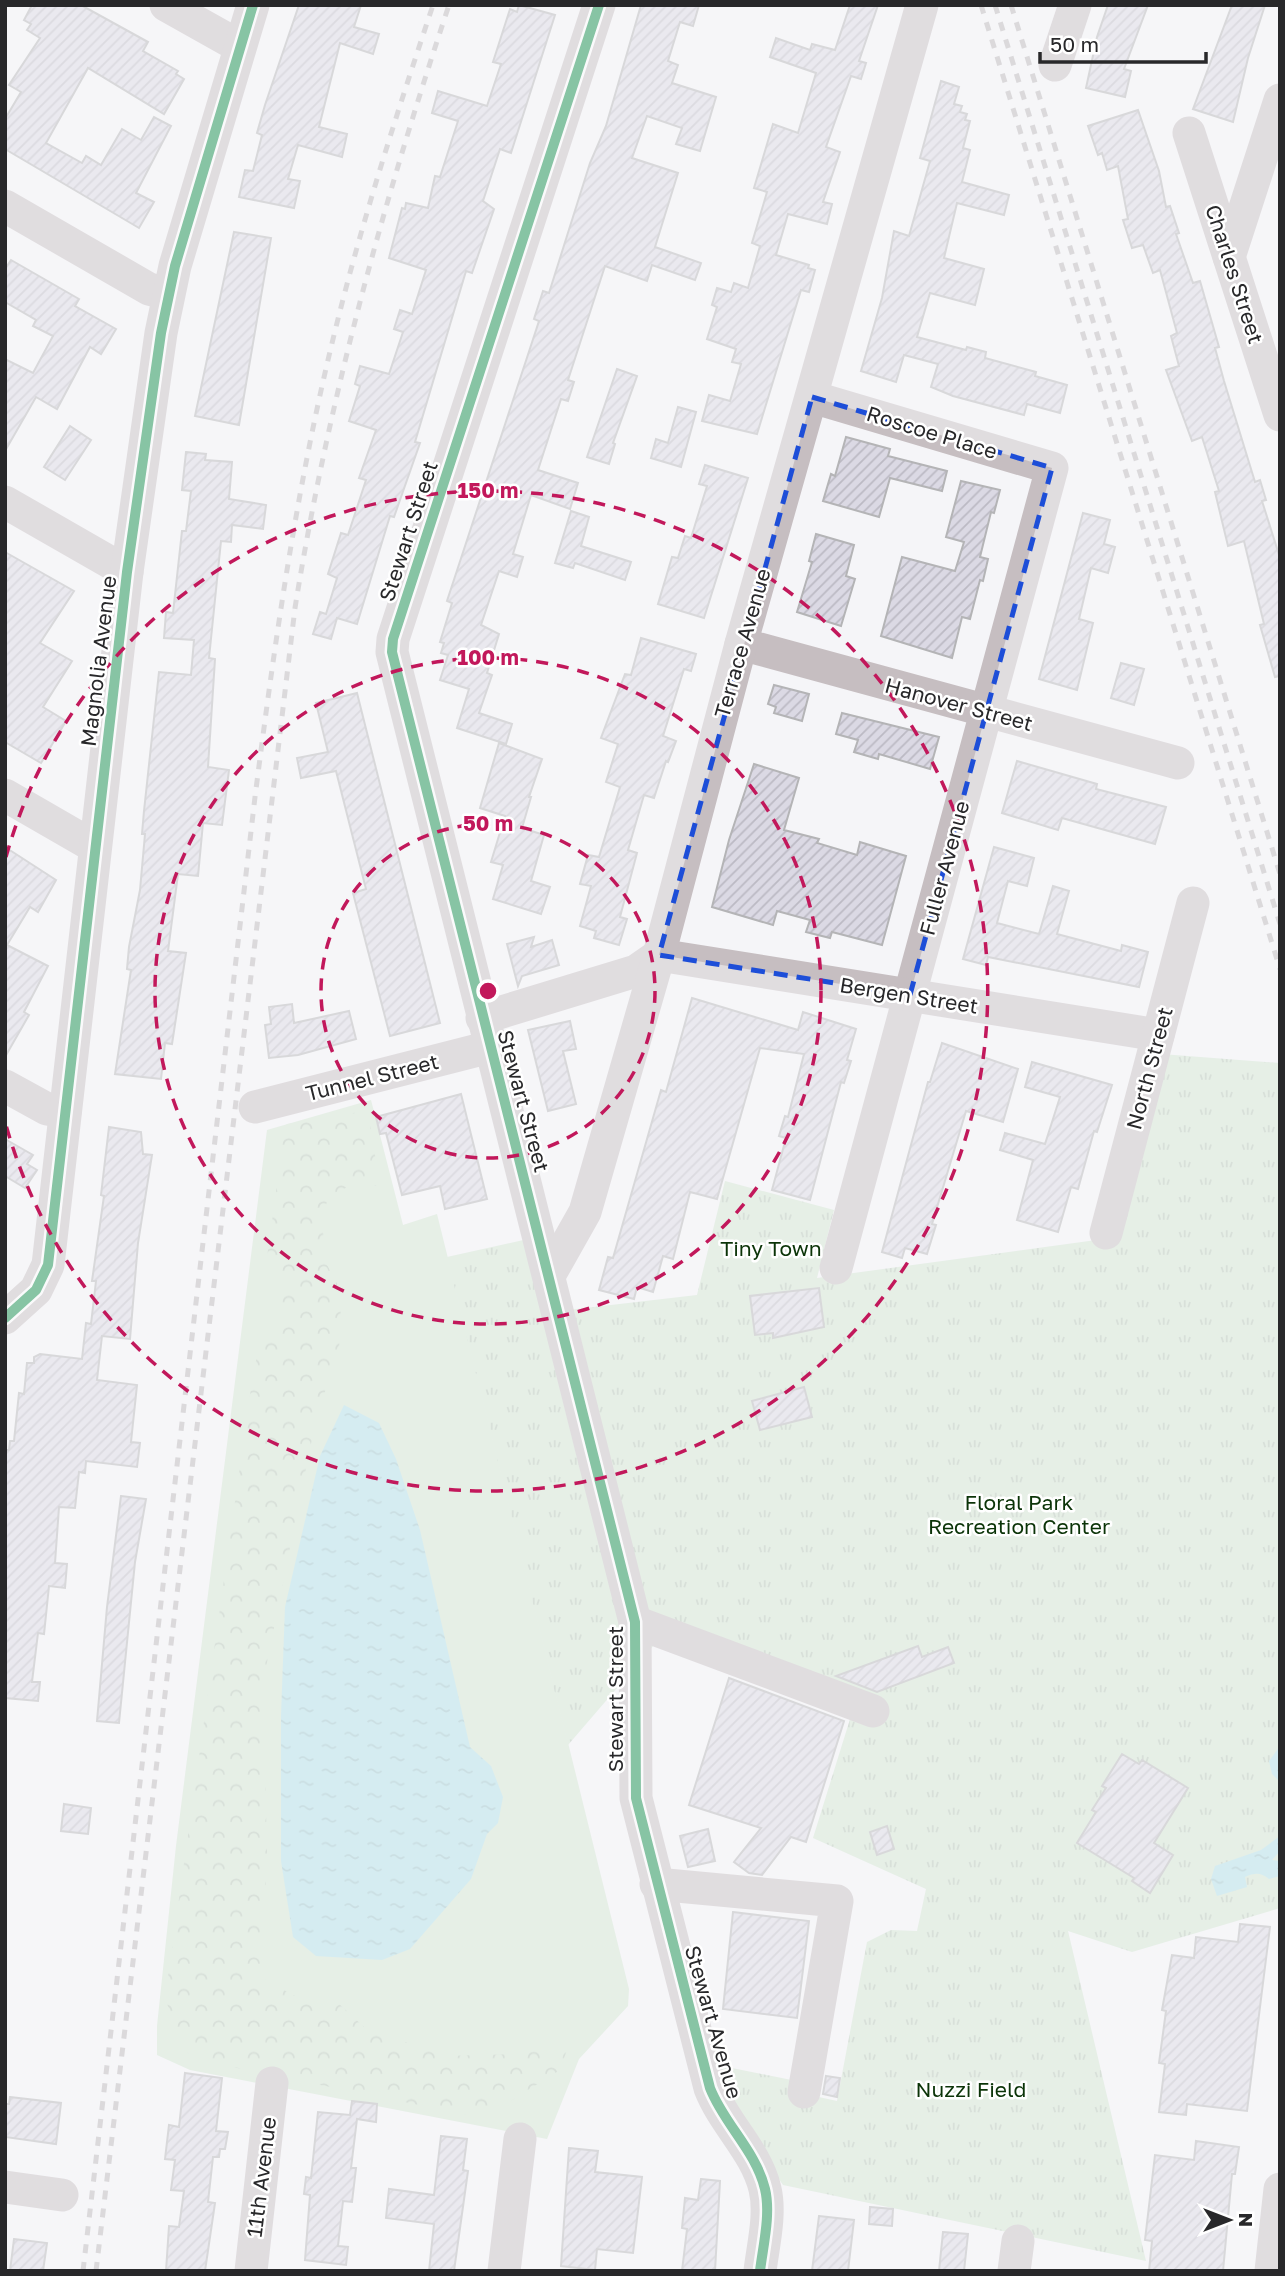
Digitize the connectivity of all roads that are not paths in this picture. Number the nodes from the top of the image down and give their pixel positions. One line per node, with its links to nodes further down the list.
1 (166, 5): 6 (street)
2 (253, 5): 6 (street, Magnolia Avenue)
3 (599, 5): 26 (street, Stewart Street)
4 (922, 5): 13 (street, Terrace Avenue)
5 (1074, 5): 7 (street)
6 (239, 47): 12 (street, Magnolia Avenue)
7 (1055, 65)
8 (1280, 100): 11 (street)
9 (1189, 133): 11 (street, Charles Street)
10 (5, 206): 12 (street)
11 (1229, 257): 14 (street, Charles Street)
12 (168, 294): 17 (street, Magnolia Avenue)
13 (812, 397): 15 (street, Roscoe Place); 18 (street, Terrace Avenue)
14 (1280, 415)
15 (1052, 468): 19 (street, Fuller Avenue)
16 (5, 502): 17 (street)
17 (127, 572): 22 (street, Magnolia Avenue)
18 (741, 644): 19 (street, Hanover Street); 24 (street, Terrace Avenue)
19 (987, 711): 20 (street, Hanover Street); 25 (street, Fuller Avenue)
20 (1178, 763)
21 (5, 794): 22 (street)
22 (95, 847): 30 (street, Magnolia Avenue)
23 (1193, 903): 27 (street, North Street)
24 (659, 955): 25 (street, Bergen Street); 26 (street, Tunnel Street); 33 (street, Terrace Avenue)
25 (910, 995): 27 (street, Bergen Street); 32 (street, Fuller Avenue)
26 (486, 1033): 29 (street, Tunnel Street); 33 (street, Stewart Street)
27 (1158, 1035): 31 (street, North Street)
28 (5, 1086): 30 (street)
29 (255, 1107)
30 (65, 1112): 34 (street, Magnolia Avenue)
31 (1106, 1233)
32 (836, 1268)
33 (550, 1274): 35 (street, Stewart Street)
34 (5, 1318)
35 (635, 1622): 36 (street); 37 (street, Stewart Street)
36 (873, 1711)
37 (656, 1884): 38 (street, Stewart Street); 40 (street)
38 (670, 1938): 47 (street, Stewart Avenue)
39 (272, 2084): 45 (street, 11th Avenue)
40 (804, 2092)
41 (520, 2139): 46 (street)
42 (5, 2187): 44 (street)
43 (1280, 2189): 48 (street)
44 (62, 2195)
45 (251, 2271)
46 (504, 2271)
47 (760, 2271)
48 (1270, 2271)

